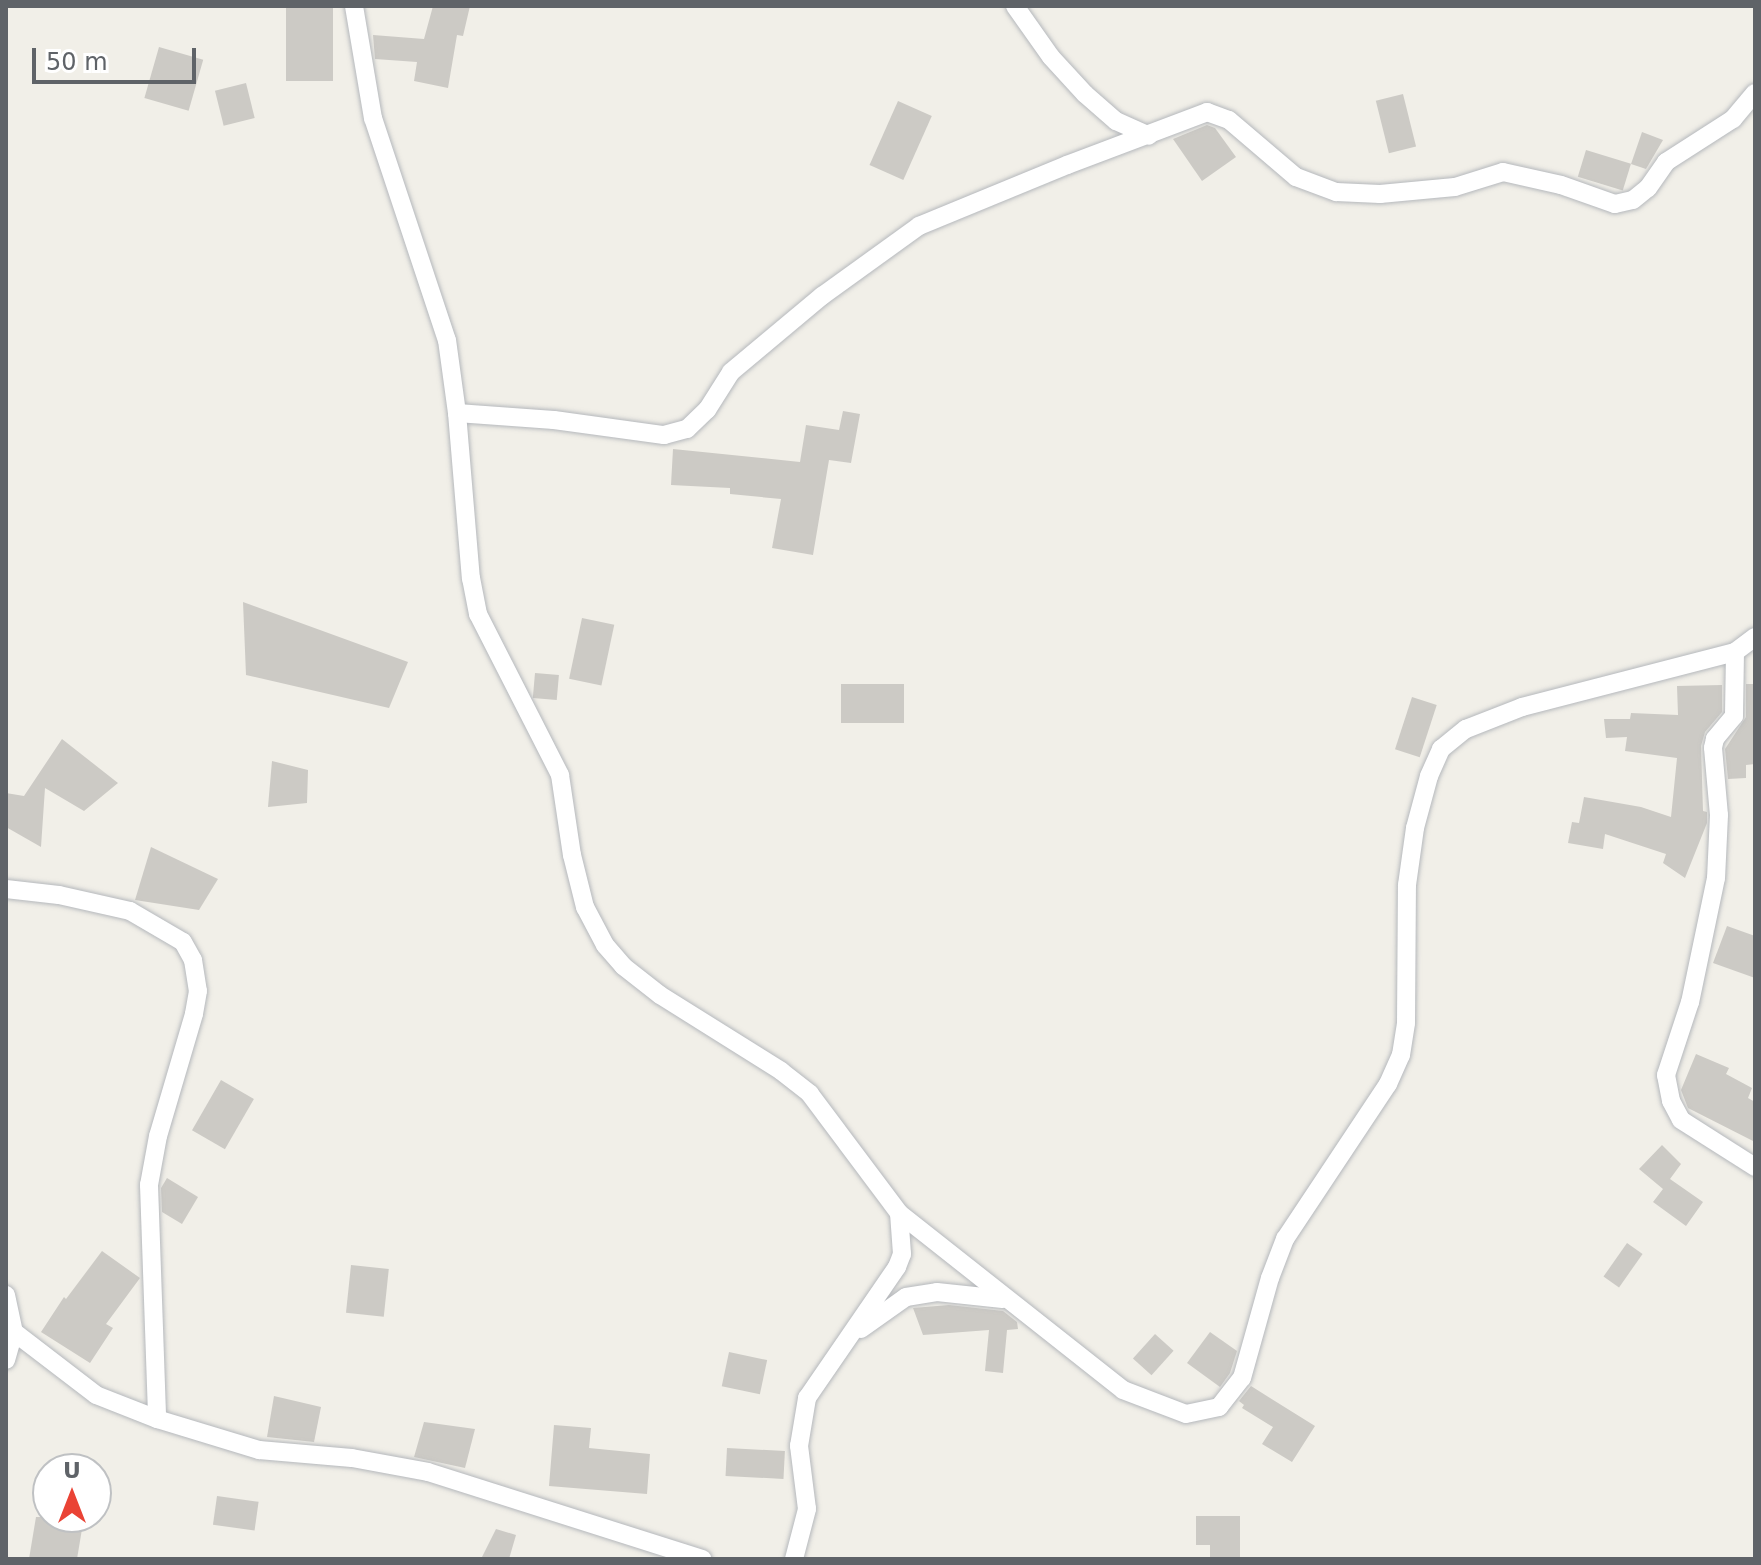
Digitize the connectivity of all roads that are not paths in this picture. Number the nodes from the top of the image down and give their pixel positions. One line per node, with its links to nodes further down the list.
1 (354, 6): 5 (street)
2 (1015, 6): 4 (street)
3 (1755, 93): 4 (street)
4 (1149, 136): 5 (street)
5 (457, 413): 10 (street)
6 (1755, 637): 7 (street)
7 (1735, 652): 9 (street); 12 (street)
8 (6, 889): 16 (street)
9 (1755, 1167)
10 (899, 1213): 12 (street); 14 (street)
11 (6, 1295): 13 (street)
12 (1003, 1299): 14 (street)
13 (14, 1332): 15 (street); 16 (street)
14 (846, 1341): 18 (street)
15 (6, 1360)
16 (157, 1419): 17 (street)
17 (703, 1559)
18 (794, 1559)

